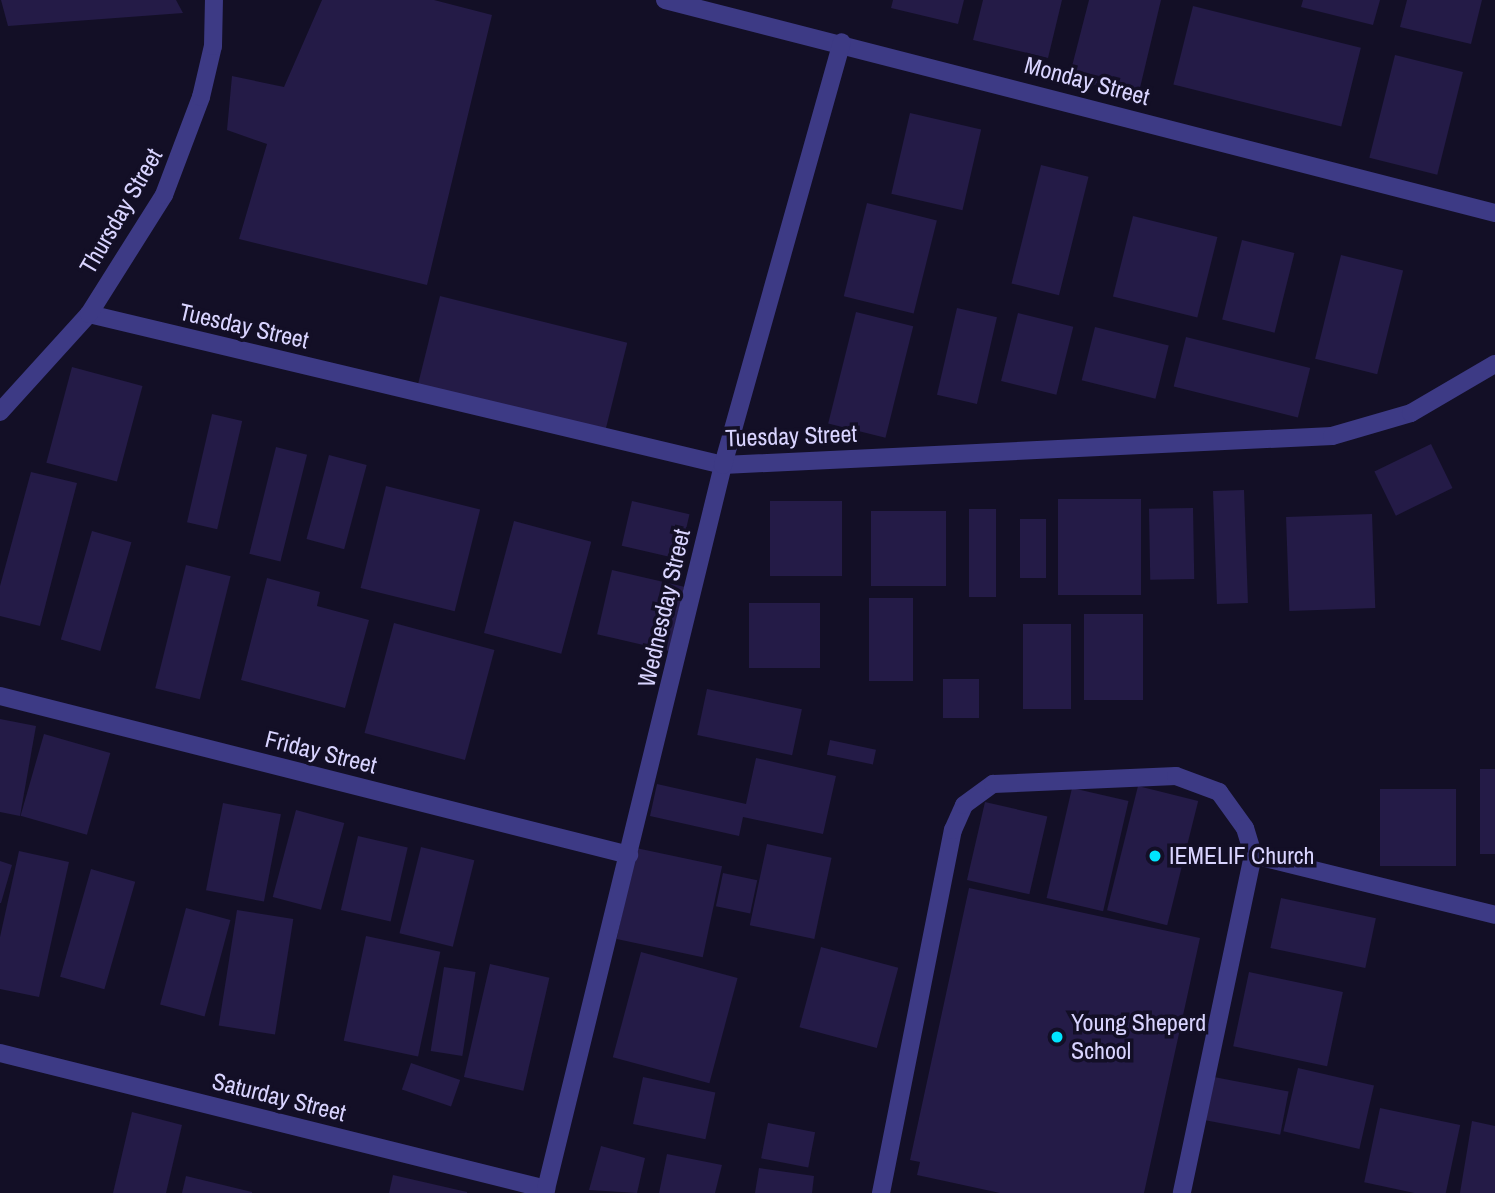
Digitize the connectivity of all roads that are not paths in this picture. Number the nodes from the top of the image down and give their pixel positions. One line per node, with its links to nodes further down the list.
1 (214, 0): 5 (street, Thursday Street)
2 (665, 0): 3 (street, Monday Street)
3 (842, 42): 4 (street, Monday Street); 8 (street, Wednesday Street)
4 (1495, 213)
5 (89, 314): 7 (street, Thursday Street); 8 (street, Tuesday Street)
6 (1495, 365): 8 (street, Tuesday Street)
7 (0, 412)
8 (723, 465): 10 (street, Wednesday Street)
9 (0, 696): 10 (street, Friday Street)
10 (629, 855): 14 (street, Wednesday Street)
11 (1253, 855): 12 (street); 15 (street); 16 (street)
12 (1495, 915)
13 (0, 1053): 14 (street, Saturday Street)
14 (546, 1189)
15 (881, 1193)
16 (1182, 1193)

